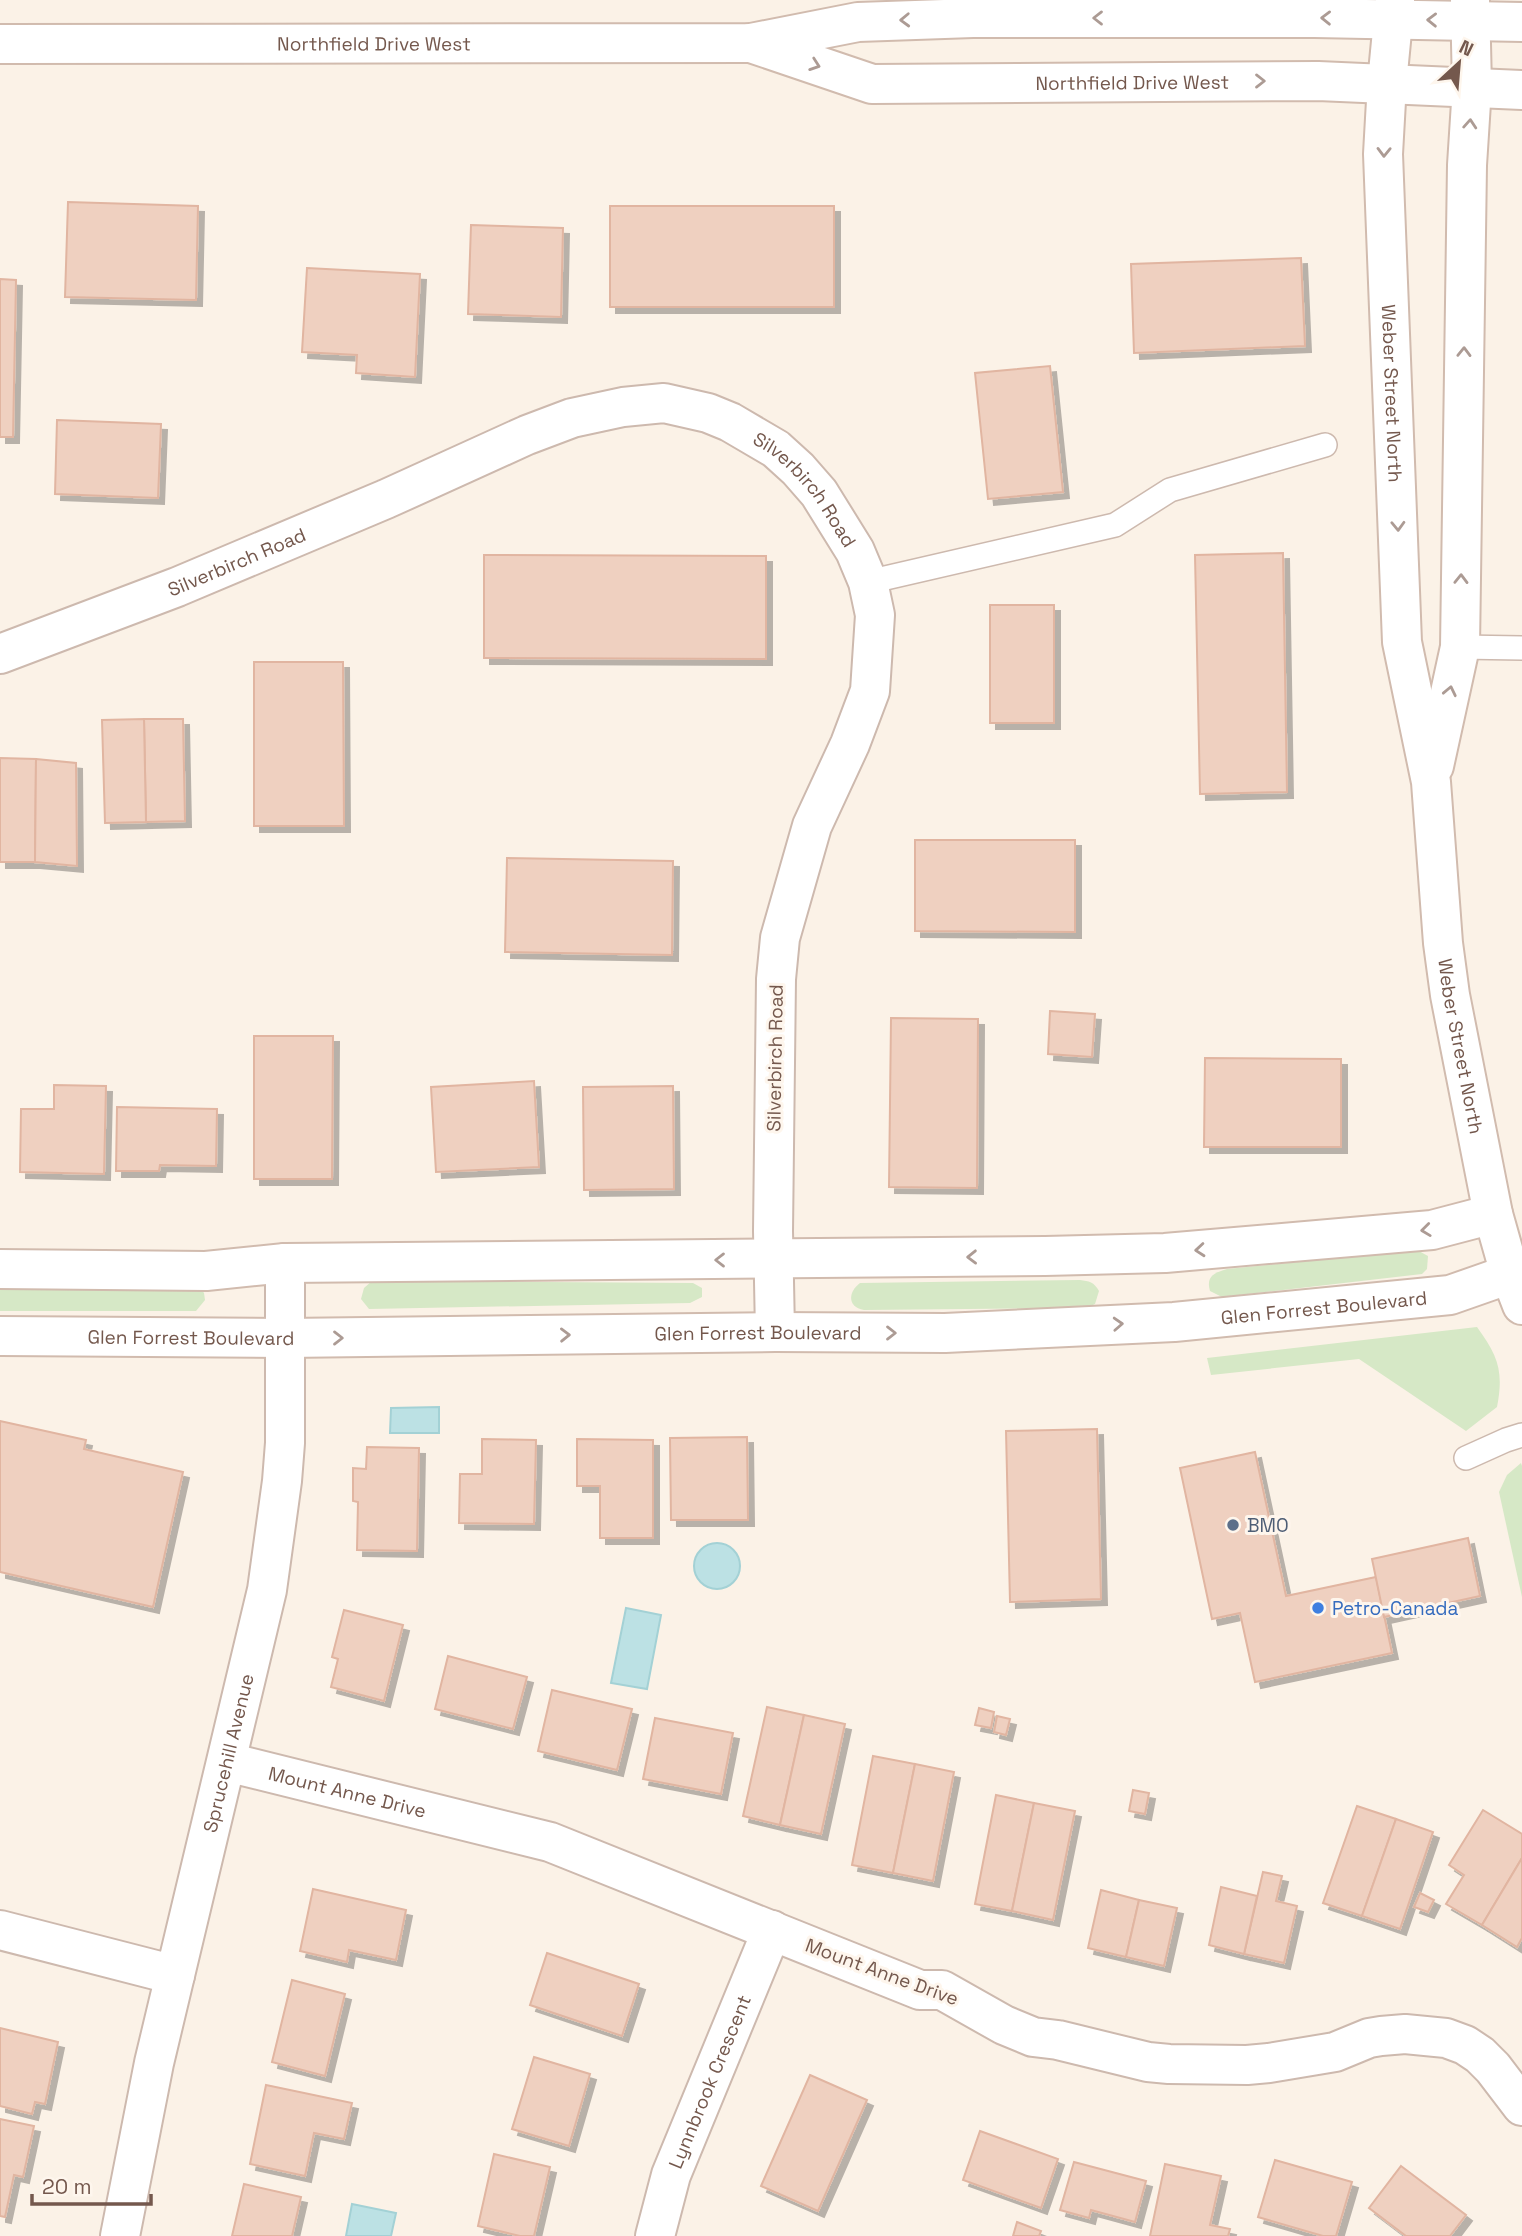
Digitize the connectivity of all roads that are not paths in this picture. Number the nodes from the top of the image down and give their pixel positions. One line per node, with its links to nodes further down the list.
1 (1395, 10): 2 (street, Northfield Drive West, one-way to 1); 4 (street, Northfield Drive West, one-way to 4); 6 (street, Weber Street North)
2 (1470, 10): 3 (street, Northfield Drive West); 7 (street, Weber Street North)
3 (1522, 22)
4 (751, 43): 5 (street, Northfield Drive West); 6 (street, Northfield Drive West, one-way to 6)
5 (0, 44)
6 (1387, 83): 7 (street, Northfield Drive West); 14 (street, Weber Street North, one-way to 14)
7 (1472, 88): 8 (street, Northfield Drive West); 11 (street, Weber Street North, one-way to 7)
8 (1522, 90)
9 (1325, 445): 10 (lane)
10 (867, 582): 13 (street, Silverbirch Road); 16 (street, Silverbirch Road)
11 (1460, 647): 12 (lane); 14 (street, Weber Street North, one-way to 11)
12 (1522, 648)
13 (0, 654)
14 (1431, 782): 15 (street, Weber Street North)
15 (1493, 1214): 16 (street, one-way to 16); 19 (street, Weber Street North)
16 (773, 1259): 17 (street, one-way to 17); 20 (street, Silverbirch Road)
17 (285, 1263): 18 (street); 22 (street, Sprucehill Avenue)
18 (0, 1269)
19 (1516, 1290): 20 (street, Glen Forrest Boulevard, one-way to 19)
20 (775, 1332): 22 (street, Glen Forrest Boulevard, one-way to 20)
21 (0, 1336): 22 (street, Glen Forrest Boulevard)
22 (286, 1338): 25 (street, Sprucehill Avenue)
23 (1522, 1436): 24 (lane)
24 (1466, 1458)
25 (226, 1762): 27 (street, Mount Anne Drive); 28 (street, Sprucehill Avenue)
26 (0, 1930): 28 (street)
27 (772, 1930): 29 (street, Mount Anne Drive); 31 (street, Lynnbrook Crescent)
28 (175, 1975): 30 (street, Sprucehill Avenue)
29 (1522, 2106)
30 (120, 2236)
31 (654, 2236)

